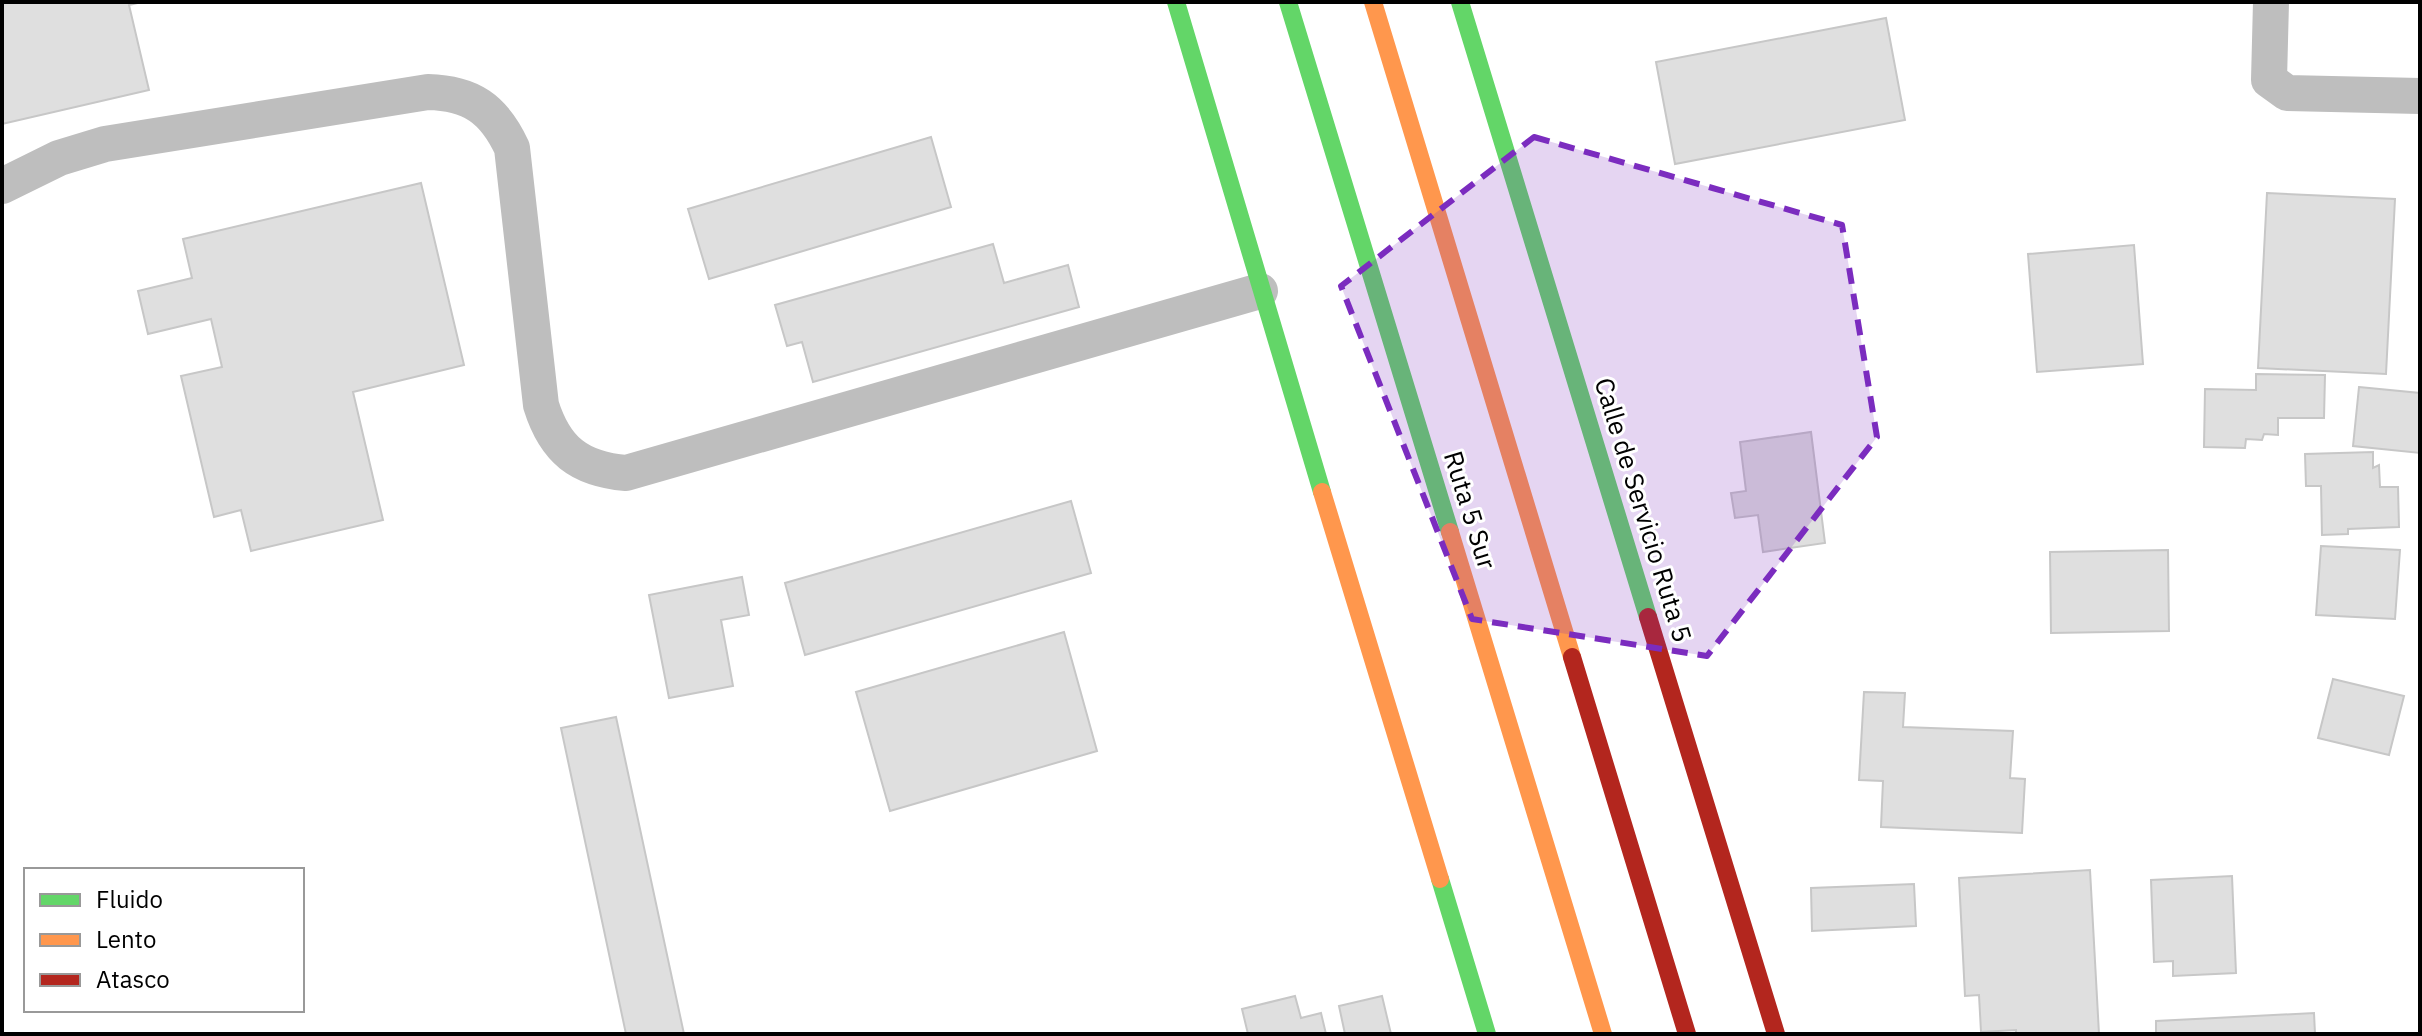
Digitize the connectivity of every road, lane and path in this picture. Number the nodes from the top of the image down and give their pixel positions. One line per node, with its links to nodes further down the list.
1 (1176, 2): 8 (main road)
2 (1288, 2): 10 (main road, Ruta 5 Sur)
3 (1373, 2): 11 (main road)
4 (1460, 2): 12 (main road, Calle de Servicio Ruta 5)
5 (2271, 2): 6 (street)
6 (2420, 96)
7 (2, 186): 8 (street)
8 (1260, 291): 9 (main road)
9 (1487, 1034)
10 (1603, 1034)
11 (1687, 1034)
12 (1776, 1034)

